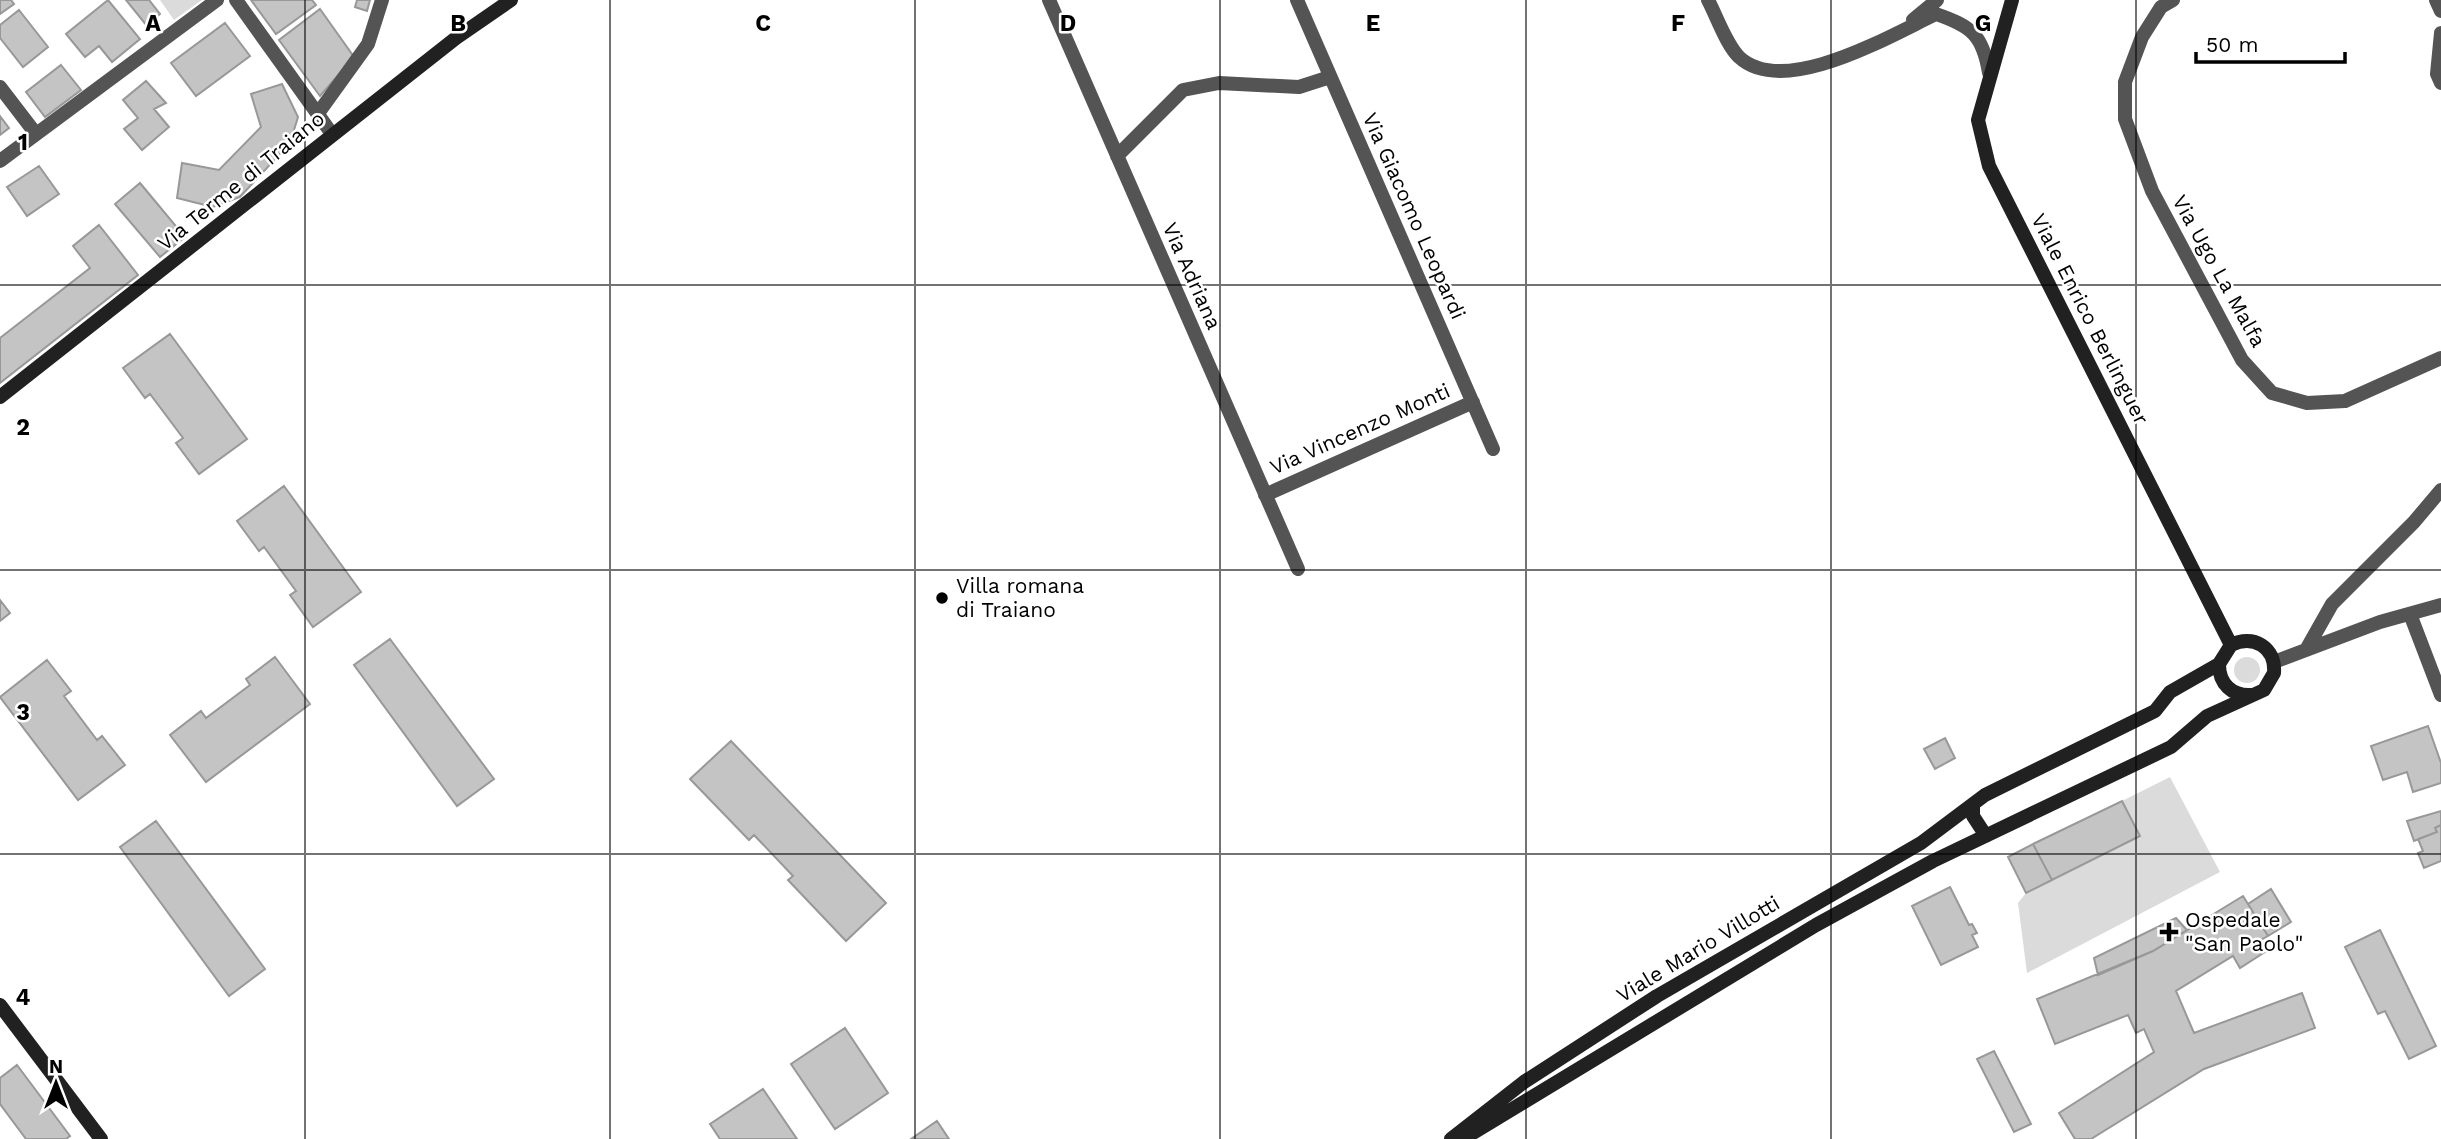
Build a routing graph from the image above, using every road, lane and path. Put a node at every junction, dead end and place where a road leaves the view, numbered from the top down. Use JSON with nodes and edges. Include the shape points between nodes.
{"nodes":[{"id":1,"x":217,"y":0,"type":"edge"},
{"id":2,"x":236,"y":0,"type":"edge"},
{"id":3,"x":382,"y":0,"type":"edge"},
{"id":4,"x":511,"y":0,"type":"edge"},
{"id":5,"x":1049,"y":0,"type":"edge"},
{"id":6,"x":1297,"y":0,"type":"edge"},
{"id":7,"x":1708,"y":0,"type":"edge"},
{"id":8,"x":1937,"y":0,"type":"edge"},
{"id":9,"x":2012,"y":0,"type":"edge"},
{"id":10,"x":2173,"y":0,"type":"edge"},
{"id":11,"x":2436,"y":0,"type":"edge"},
{"id":12,"x":2441,"y":11,"type":"edge"},
{"id":13,"x":1901,"y":30,"type":"junction"},
{"id":14,"x":2441,"y":33,"type":"edge"},
{"id":15,"x":1989,"y":73,"type":"junction"},
{"id":16,"x":1330,"y":78,"type":"junction"},
{"id":17,"x":2441,"y":83,"type":"edge"},
{"id":18,"x":0,"y":87,"type":"edge"},
{"id":19,"x":319,"y":112,"type":"junction"},
{"id":20,"x":36,"y":134,"type":"junction"},
{"id":21,"x":332,"y":134,"type":"junction"},
{"id":22,"x":1117,"y":156,"type":"junction"},
{"id":23,"x":0,"y":161,"type":"edge"},
{"id":24,"x":2441,"y":358,"type":"edge"},
{"id":25,"x":0,"y":397,"type":"edge"},
{"id":26,"x":1473,"y":402,"type":"junction"},
{"id":27,"x":1493,"y":449,"type":"dead end"},
{"id":28,"x":2441,"y":489,"type":"edge"},
{"id":29,"x":1265,"y":495,"type":"junction"},
{"id":30,"x":1297,"y":569,"type":"dead end"},
{"id":31,"x":2441,"y":605,"type":"edge"},
{"id":32,"x":2410,"y":614,"type":"junction"},
{"id":33,"x":2231,"y":645,"type":"junction"},
{"id":34,"x":2306,"y":650,"type":"junction"},
{"id":35,"x":2274,"y":662,"type":"junction"},
{"id":36,"x":2219,"y":664,"type":"junction"},
{"id":37,"x":2253,"y":695,"type":"junction"},
{"id":38,"x":2441,"y":695,"type":"edge"},
{"id":39,"x":1973,"y":804,"type":"junction"},
{"id":40,"x":1986,"y":836,"type":"junction"},
{"id":41,"x":0,"y":1005,"type":"edge"},
{"id":42,"x":101,"y":1139,"type":"edge"},
{"id":43,"x":1451,"y":1139,"type":"edge"},
{"id":44,"x":1463,"y":1139,"type":"edge"}],
"edges":[{"from":1,"to":20,"type":"street"},
{"from":2,"to":19,"type":"street"},
{"from":3,"to":19,"type":"street","name":"Via Terme di Traiano","via":[[368,44]]},
{"from":4,"to":21,"type":"street","name":"Via Terme di Traiano"},
{"from":5,"to":22,"type":"street","name":"Via Adriana"},
{"from":6,"to":16,"type":"street","name":"Via Giacomo Leopardi"},
{"from":7,"to":13,"type":"street","via":[[1738,56],[1761,72],[1821,65]]},
{"from":8,"to":13,"type":"street"},
{"from":9,"to":15,"type":"street","name":"Viale Enrico Berlinguer"},
{"from":10,"to":24,"type":"street","name":"Via Ugo La Malfa","via":[[2161,7],[2142,37],[2125,82],[2125,119],[2152,191],[2242,360],[2272,393],[2307,403],[2345,401]]},
{"from":11,"to":12,"type":"street"},
{"from":13,"to":15,"type":"street","via":[[1936,14],[1964,24],[1985,46]]},
{"from":14,"to":17,"type":"street","via":[[2437,75]]},
{"from":15,"to":33,"type":"street","name":"Viale Enrico Berlinguer","via":[[1978,120],[1989,166]]},
{"from":16,"to":22,"type":"street","via":[[1298,87],[1219,83],[1183,90]]},
{"from":16,"to":26,"type":"street","name":"Via Giacomo Leopardi"},
{"from":18,"to":20,"type":"street"},
{"from":19,"to":21,"type":"street"},
{"from":20,"to":23,"type":"street"},
{"from":21,"to":25,"type":"street","name":"Via Terme di Traiano"},
{"from":22,"to":29,"type":"street","name":"Via Adriana"},
{"from":26,"to":27,"type":"street","name":"Via Giacomo Leopardi"},
{"from":26,"to":29,"type":"street","name":"Via Vincenzo Monti"},
{"from":28,"to":34,"type":"street","via":[[2332,604]]},
{"from":29,"to":30,"type":"street","name":"Via Adriana"},
{"from":31,"to":32,"type":"street"},
{"from":32,"to":34,"type":"street"},
{"from":32,"to":38,"type":"street"},
{"from":33,"to":35,"type":"street","via":[[2244,640],[2259,643]]},
{"from":33,"to":36,"type":"street"},
{"from":34,"to":35,"type":"street"},
{"from":35,"to":37,"type":"street","via":[[2272,680]]},
{"from":36,"to":37,"type":"street","via":[[2228,688],[2240,695]]},
{"from":36,"to":39,"type":"street","name":"Viale Mario Villotti","via":[[2170,692],[2155,711]]},
{"from":37,"to":40,"type":"street","name":"Viale Mario Villotti","via":[[2207,716],[2171,747]]},
{"from":39,"to":40,"type":"street","via":[[1973,816]]},
{"from":39,"to":43,"type":"street","name":"Viale Mario Villotti","via":[[1921,843],[1657,996],[1524,1082]]},
{"from":40,"to":44,"type":"street","name":"Viale Mario Villotti","via":[[1816,925]]},
{"from":41,"to":42,"type":"street"}]}
